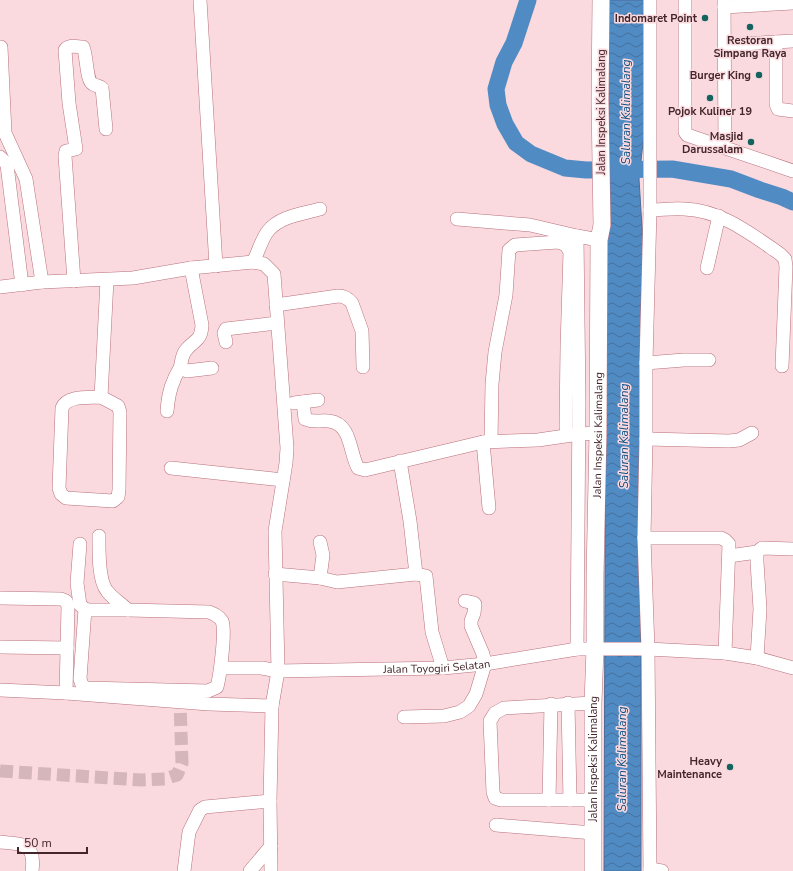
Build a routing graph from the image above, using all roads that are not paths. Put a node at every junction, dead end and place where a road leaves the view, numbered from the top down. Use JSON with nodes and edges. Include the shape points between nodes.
{"nodes":[{"id":1,"x":200,"y":0,"type":"edge"},
{"id":2,"x":601,"y":0,"type":"edge"},
{"id":3,"x":650,"y":0,"type":"edge"},
{"id":4,"x":685,"y":0,"type":"edge"},
{"id":5,"x":724,"y":3,"type":"edge"},
{"id":6,"x":793,"y":3,"type":"edge"},
{"id":7,"x":793,"y":41,"type":"edge"},
{"id":8,"x":776,"y":42,"type":"junction"},
{"id":9,"x":760,"y":43,"type":"junction"},
{"id":10,"x":724,"y":45,"type":"junction"},
{"id":11,"x":1,"y":47,"type":"dead end"},
{"id":12,"x":725,"y":65,"type":"junction"},
{"id":13,"x":776,"y":89,"type":"junction"},
{"id":14,"x":793,"y":111,"type":"edge"},
{"id":15,"x":793,"y":118,"type":"edge"},
{"id":16,"x":106,"y":129,"type":"dead end"},
{"id":17,"x":725,"y":148,"type":"junction"},
{"id":18,"x":0,"y":157,"type":"edge"},
{"id":19,"x":793,"y":171,"type":"edge"},
{"id":20,"x":320,"y":209,"type":"dead end"},
{"id":21,"x":650,"y":210,"type":"junction"},
{"id":22,"x":719,"y":216,"type":"junction"},
{"id":23,"x":457,"y":219,"type":"dead end"},
{"id":24,"x":600,"y":232,"type":"junction"},
{"id":25,"x":577,"y":236,"type":"junction"},
{"id":26,"x":253,"y":262,"type":"junction"},
{"id":27,"x":216,"y":266,"type":"junction"},
{"id":28,"x":191,"y":268,"type":"junction"},
{"id":29,"x":707,"y":268,"type":"dead end"},
{"id":30,"x":107,"y":280,"type":"junction"},
{"id":31,"x":74,"y":281,"type":"junction"},
{"id":32,"x":42,"y":282,"type":"junction"},
{"id":33,"x":22,"y":285,"type":"junction"},
{"id":34,"x":0,"y":287,"type":"edge"},
{"id":35,"x":276,"y":305,"type":"junction"},
{"id":36,"x":277,"y":323,"type":"junction"},
{"id":37,"x":226,"y":342,"type":"dead end"},
{"id":38,"x":573,"y":346,"type":"junction"},
{"id":39,"x":598,"y":346,"type":"junction"},
{"id":40,"x":709,"y":360,"type":"dead end"},
{"id":41,"x":646,"y":363,"type":"junction"},
{"id":42,"x":782,"y":366,"type":"dead end"},
{"id":43,"x":363,"y":367,"type":"dead end"},
{"id":44,"x":180,"y":368,"type":"junction"},
{"id":45,"x":212,"y":368,"type":"dead end"},
{"id":46,"x":101,"y":397,"type":"junction"},
{"id":47,"x":318,"y":400,"type":"dead end"},
{"id":48,"x":303,"y":402,"type":"junction"},
{"id":49,"x":573,"y":403,"type":"junction"},
{"id":50,"x":598,"y":403,"type":"junction"},
{"id":51,"x":284,"y":405,"type":"junction"},
{"id":52,"x":167,"y":411,"type":"dead end"},
{"id":53,"x":566,"y":428,"type":"dead end"},
{"id":54,"x":598,"y":433,"type":"junction"},
{"id":55,"x":752,"y":433,"type":"dead end"},
{"id":56,"x":579,"y":434,"type":"junction"},
{"id":57,"x":646,"y":439,"type":"junction"},
{"id":58,"x":487,"y":442,"type":"junction"},
{"id":59,"x":400,"y":461,"type":"junction"},
{"id":60,"x":171,"y":468,"type":"dead end"},
{"id":61,"x":283,"y":480,"type":"junction"},
{"id":62,"x":489,"y":508,"type":"dead end"},
{"id":63,"x":99,"y":536,"type":"dead end"},
{"id":64,"x":644,"y":538,"type":"junction"},
{"id":65,"x":320,"y":542,"type":"dead end"},
{"id":66,"x":80,"y":544,"type":"dead end"},
{"id":67,"x":793,"y":549,"type":"edge"},
{"id":68,"x":757,"y":552,"type":"junction"},
{"id":69,"x":729,"y":556,"type":"junction"},
{"id":70,"x":275,"y":574,"type":"junction"},
{"id":71,"x":416,"y":574,"type":"junction"},
{"id":72,"x":320,"y":578,"type":"junction"},
{"id":73,"x":0,"y":598,"type":"edge"},
{"id":74,"x":466,"y":601,"type":"dead end"},
{"id":75,"x":85,"y":609,"type":"junction"},
{"id":76,"x":128,"y":610,"type":"junction"},
{"id":77,"x":0,"y":647,"type":"edge"},
{"id":78,"x":67,"y":648,"type":"junction"},
{"id":79,"x":577,"y":649,"type":"junction"},
{"id":80,"x":598,"y":649,"type":"junction"},
{"id":81,"x":648,"y":649,"type":"junction"},
{"id":82,"x":725,"y":653,"type":"junction"},
{"id":83,"x":757,"y":658,"type":"junction"},
{"id":84,"x":485,"y":664,"type":"junction"},
{"id":85,"x":221,"y":668,"type":"junction"},
{"id":86,"x":442,"y":668,"type":"junction"},
{"id":87,"x":793,"y":668,"type":"edge"},
{"id":88,"x":278,"y":671,"type":"junction"},
{"id":89,"x":0,"y":690,"type":"edge"},
{"id":90,"x":66,"y":694,"type":"junction"},
{"id":91,"x":593,"y":703,"type":"junction"},
{"id":92,"x":561,"y":704,"type":"junction"},
{"id":93,"x":272,"y":706,"type":"junction"},
{"id":94,"x":404,"y":716,"type":"dead end"},
{"id":95,"x":549,"y":800,"type":"junction"},
{"id":96,"x":570,"y":800,"type":"junction"},
{"id":97,"x":593,"y":800,"type":"junction"},
{"id":98,"x":270,"y":801,"type":"junction"},
{"id":99,"x":496,"y":825,"type":"dead end"},
{"id":100,"x":593,"y":833,"type":"junction"},
{"id":101,"x":0,"y":842,"type":"edge"},
{"id":102,"x":271,"y":846,"type":"junction"},
{"id":103,"x":654,"y":870,"type":"edge"},
{"id":104,"x":32,"y":871,"type":"edge"},
{"id":105,"x":184,"y":871,"type":"edge"},
{"id":106,"x":250,"y":871,"type":"edge"},
{"id":107,"x":271,"y":871,"type":"edge"},
{"id":108,"x":593,"y":871,"type":"edge"}],
"edges":[{"from":1,"to":27,"type":"street"},
{"from":2,"to":24,"type":"main road","name":"Jalan Inspeksi Kalimalang"},
{"from":3,"to":21,"type":"street"},
{"from":4,"to":17,"type":"street","via":[[686,132],[687,135]]},
{"from":5,"to":6,"type":"street"},
{"from":5,"to":10,"type":"street"},
{"from":7,"to":8,"type":"street"},
{"from":8,"to":9,"type":"street"},
{"from":8,"to":13,"type":"street"},
{"from":9,"to":10,"type":"street"},
{"from":9,"to":12,"type":"street","via":[[753,51],[731,52]]},
{"from":10,"to":12,"type":"street"},
{"from":11,"to":32,"type":"street","via":[[5,133],[26,179]]},
{"from":12,"to":17,"type":"street"},
{"from":13,"to":14,"type":"street","via":[[778,109]]},
{"from":13,"to":15,"type":"street","via":[[773,93],[773,110]]},
{"from":16,"to":31,"type":"street","via":[[102,88],[89,80],[83,47],[70,46],[65,50],[76,149],[66,151],[65,156]]},
{"from":17,"to":19,"type":"street"},
{"from":18,"to":33,"type":"street","via":[[6,162]]},
{"from":20,"to":26,"type":"street","via":[[287,218],[276,224],[268,231]]},
{"from":21,"to":22,"type":"street","via":[[684,209]]},
{"from":21,"to":41,"type":"street"},
{"from":22,"to":29,"type":"street"},
{"from":22,"to":42,"type":"street","via":[[785,259]]},
{"from":23,"to":25,"type":"street","via":[[530,225]]},
{"from":24,"to":25,"type":"street"},
{"from":24,"to":39,"type":"main road","name":"Jalan Inspeksi Kalimalang"},
{"from":25,"to":38,"type":"street"},
{"from":26,"to":27,"type":"street"},
{"from":26,"to":35,"type":"street","via":[[264,264],[274,274]]},
{"from":27,"to":28,"type":"street"},
{"from":28,"to":30,"type":"street"},
{"from":28,"to":44,"type":"street","via":[[202,333],[186,350]]},
{"from":30,"to":31,"type":"street"},
{"from":30,"to":46,"type":"street"},
{"from":31,"to":32,"type":"street"},
{"from":32,"to":33,"type":"street"},
{"from":33,"to":34,"type":"street"},
{"from":35,"to":36,"type":"street"},
{"from":35,"to":43,"type":"street","via":[[338,296],[349,299],[362,331]]},
{"from":36,"to":37,"type":"street","via":[[226,329]]},
{"from":36,"to":51,"type":"street"},
{"from":38,"to":39,"type":"street"},
{"from":38,"to":49,"type":"street"},
{"from":38,"to":58,"type":"street","via":[[570,252],[566,245],[558,242],[515,245],[509,250],[506,295],[495,352]]},
{"from":39,"to":50,"type":"main road","name":"Jalan Inspeksi Kalimalang"},
{"from":40,"to":41,"type":"street"},
{"from":41,"to":57,"type":"street"},
{"from":44,"to":45,"type":"street","via":[[187,371]]},
{"from":44,"to":52,"type":"street","via":[[169,394]]},
{"from":46,"to":46,"type":"street","via":[[118,406],[120,412],[118,497],[113,501],[66,498],[59,488],[62,408],[69,400]]},
{"from":47,"to":48,"type":"street"},
{"from":48,"to":51,"type":"street"},
{"from":48,"to":59,"type":"street","via":[[305,419],[314,422],[329,421],[342,427],[358,468],[365,470]]},
{"from":49,"to":50,"type":"street"},
{"from":49,"to":53,"type":"street"},
{"from":49,"to":56,"type":"street"},
{"from":50,"to":54,"type":"main road","name":"Jalan Inspeksi Kalimalang"},
{"from":51,"to":61,"type":"street","via":[[287,448]]},
{"from":54,"to":56,"type":"street"},
{"from":54,"to":80,"type":"main road","name":"Jalan Inspeksi Kalimalang"},
{"from":55,"to":57,"type":"street","via":[[739,440],[729,441]]},
{"from":56,"to":58,"type":"street","via":[[538,440]]},
{"from":56,"to":79,"type":"street"},
{"from":57,"to":64,"type":"street"},
{"from":58,"to":59,"type":"street"},
{"from":58,"to":62,"type":"street"},
{"from":59,"to":71,"type":"street"},
{"from":60,"to":61,"type":"street"},
{"from":61,"to":70,"type":"street","via":[[275,531]]},
{"from":63,"to":76,"type":"street","via":[[106,590]]},
{"from":64,"to":69,"type":"street","via":[[720,538],[729,544]]},
{"from":64,"to":81,"type":"street"},
{"from":65,"to":72,"type":"street","via":[[323,555]]},
{"from":66,"to":75,"type":"street","via":[[78,599]]},
{"from":67,"to":68,"type":"street","via":[[762,548]]},
{"from":68,"to":69,"type":"street"},
{"from":68,"to":83,"type":"street","via":[[760,609]]},
{"from":69,"to":82,"type":"street"},
{"from":70,"to":72,"type":"street"},
{"from":70,"to":88,"type":"street"},
{"from":71,"to":72,"type":"street","via":[[337,582]]},
{"from":71,"to":86,"type":"street","via":[[424,574],[426,577],[432,632]]},
{"from":73,"to":78,"type":"street","via":[[66,601]]},
{"from":74,"to":84,"type":"street","via":[[475,604],[471,626]]},
{"from":75,"to":76,"type":"street"},
{"from":75,"to":85,"type":"street","via":[[80,680],[86,688],[213,690],[217,688]]},
{"from":76,"to":85,"type":"street","via":[[209,612],[218,616],[223,627]]},
{"from":77,"to":78,"type":"street"},
{"from":78,"to":90,"type":"street"},
{"from":79,"to":80,"type":"street","name":"Jalan Toyogiri Selatan"},
{"from":79,"to":84,"type":"street","name":"Jalan Toyogiri Selatan"},
{"from":80,"to":81,"type":"street","name":"Jalan Toyogiri Selatan"},
{"from":80,"to":91,"type":"main road","name":"Jalan Inspeksi Kalimalang"},
{"from":81,"to":82,"type":"street","name":"Jalan Toyogiri Selatan"},
{"from":81,"to":103,"type":"street"},
{"from":82,"to":83,"type":"street","name":"Jalan Toyogiri Selatan"},
{"from":83,"to":87,"type":"street","name":"Jalan Toyogiri Selatan"},
{"from":84,"to":86,"type":"street","name":"Jalan Toyogiri Selatan"},
{"from":84,"to":94,"type":"street","via":[[476,694],[469,706],[460,712],[444,716]]},
{"from":85,"to":88,"type":"street","name":"Jalan Toyogiri Selatan","via":[[262,668]]},
{"from":86,"to":88,"type":"street","name":"Jalan Toyogiri Selatan"},
{"from":88,"to":93,"type":"street"},
{"from":89,"to":90,"type":"street"},
{"from":90,"to":93,"type":"street","via":[[202,704]]},
{"from":91,"to":92,"type":"street"},
{"from":91,"to":97,"type":"main road","name":"Jalan Inspeksi Kalimalang"},
{"from":92,"to":95,"type":"street"},
{"from":92,"to":95,"type":"street","via":[[504,708],[495,713],[490,721],[493,792],[496,798]]},
{"from":92,"to":96,"type":"street"},
{"from":93,"to":98,"type":"street"},
{"from":95,"to":96,"type":"street"},
{"from":96,"to":97,"type":"street"},
{"from":97,"to":100,"type":"main road","name":"Jalan Inspeksi Kalimalang"},
{"from":98,"to":102,"type":"street"},
{"from":98,"to":105,"type":"street","via":[[205,807],[200,810],[187,835]]},
{"from":99,"to":100,"type":"street"},
{"from":100,"to":108,"type":"main road","name":"Jalan Inspeksi Kalimalang"},
{"from":101,"to":104,"type":"street","via":[[26,846],[31,850],[34,861]]},
{"from":102,"to":106,"type":"street"},
{"from":102,"to":107,"type":"street"}]}
